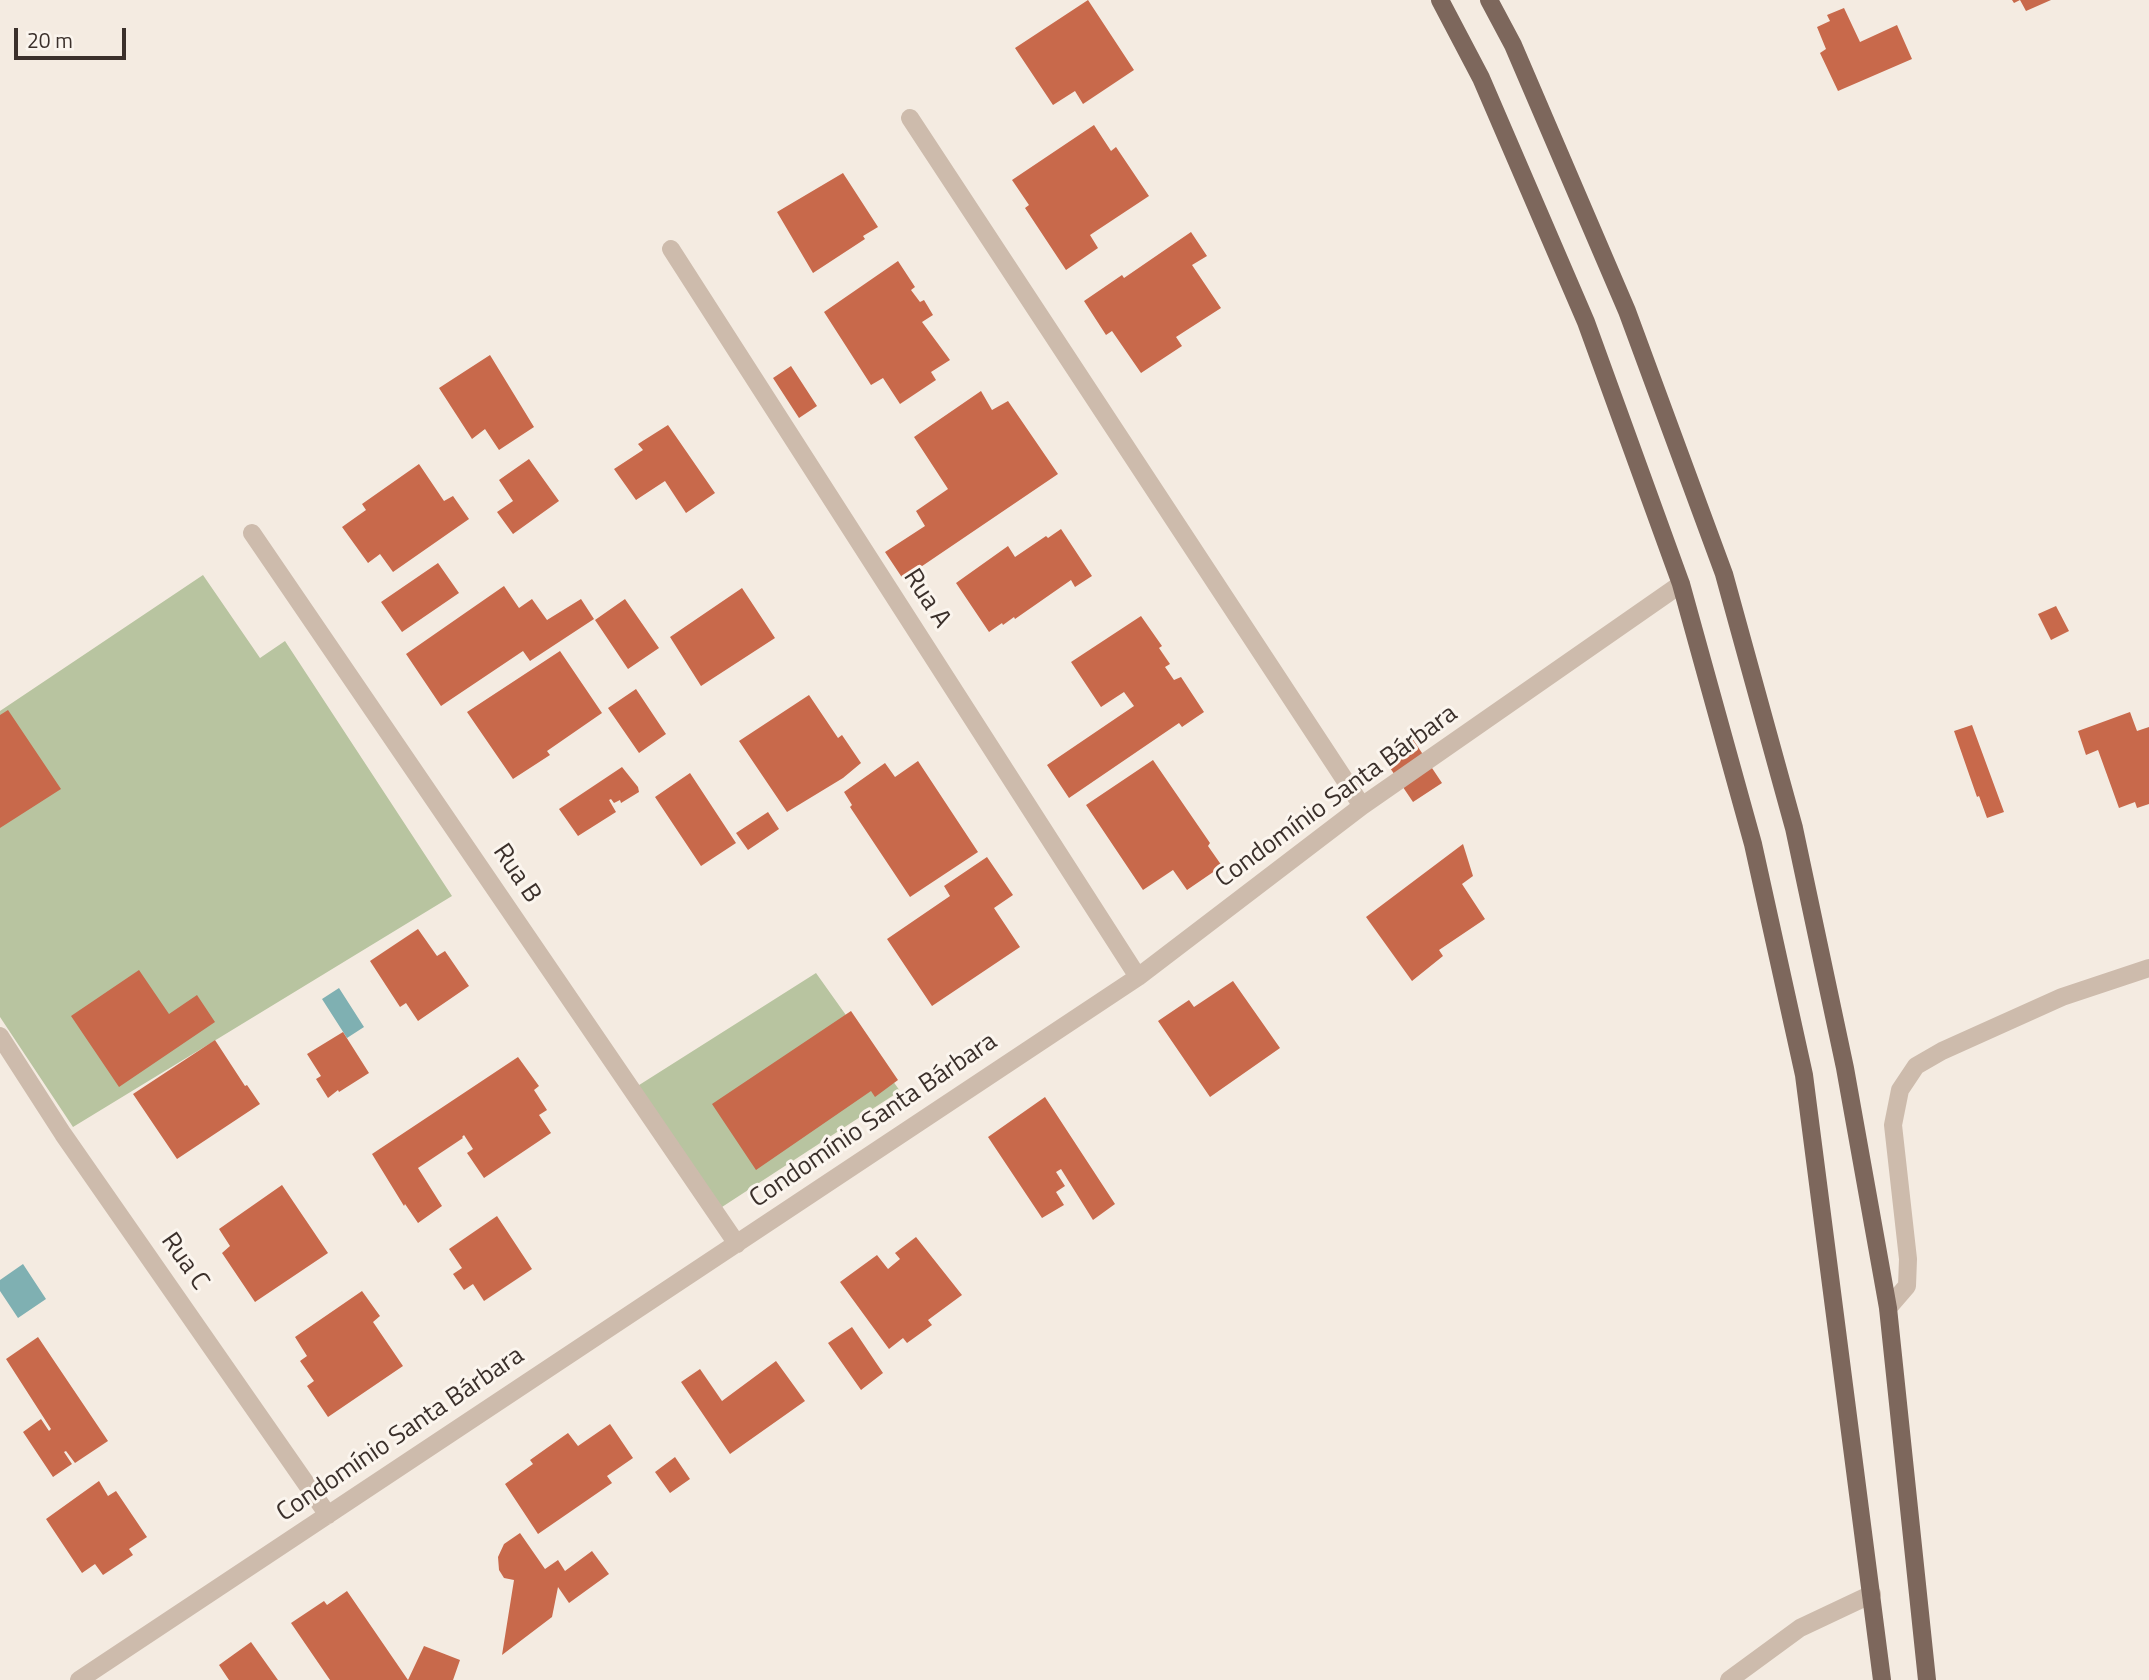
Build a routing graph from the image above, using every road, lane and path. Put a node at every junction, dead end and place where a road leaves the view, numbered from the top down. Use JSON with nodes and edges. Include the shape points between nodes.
{"nodes":[{"id":1,"x":1440,"y":0,"type":"edge"},
{"id":2,"x":1489,"y":0,"type":"edge"},
{"id":3,"x":910,"y":118,"type":"dead end"},
{"id":4,"x":671,"y":249,"type":"dead end"},
{"id":5,"x":252,"y":533,"type":"dead end"},
{"id":6,"x":1681,"y":584,"type":"junction"},
{"id":7,"x":1362,"y":806,"type":"junction"},
{"id":8,"x":2149,"y":968,"type":"edge"},
{"id":9,"x":1138,"y":977,"type":"junction"},
{"id":10,"x":0,"y":1036,"type":"edge"},
{"id":11,"x":737,"y":1244,"type":"junction"},
{"id":12,"x":1888,"y":1308,"type":"junction"},
{"id":13,"x":328,"y":1515,"type":"junction"},
{"id":14,"x":1872,"y":1594,"type":"junction"},
{"id":15,"x":79,"y":1680,"type":"edge"},
{"id":16,"x":1730,"y":1680,"type":"edge"},
{"id":17,"x":1882,"y":1680,"type":"edge"},
{"id":18,"x":1927,"y":1680,"type":"edge"}],
"edges":[{"from":1,"to":6,"type":"main road","via":[[1481,78],[1586,322]]},
{"from":2,"to":12,"type":"main road","via":[[1513,45],[1627,312],[1724,574],[1794,828],[1845,1068]]},
{"from":3,"to":7,"type":"street"},
{"from":4,"to":9,"type":"street","name":"Rua A"},
{"from":5,"to":11,"type":"street","name":"Rua B"},
{"from":6,"to":7,"type":"street","name":"Condomínio Santa Bárbara"},
{"from":6,"to":14,"type":"main road","via":[[1753,845],[1804,1075]]},
{"from":7,"to":9,"type":"street","name":"Condomínio Santa Bárbara"},
{"from":8,"to":12,"type":"street","via":[[2062,997],[1916,1066],[1900,1090],[1893,1125],[1907,1286]]},
{"from":9,"to":11,"type":"street","name":"Condomínio Santa Bárbara"},
{"from":10,"to":13,"type":"street","name":"Rua C","via":[[63,1135]]},
{"from":11,"to":13,"type":"street","name":"Condomínio Santa Bárbara"},
{"from":12,"to":18,"type":"main road"},
{"from":13,"to":15,"type":"street","name":"Condomínio Santa Bárbara"},
{"from":14,"to":16,"type":"street","via":[[1800,1628]]},
{"from":14,"to":17,"type":"main road"}]}
